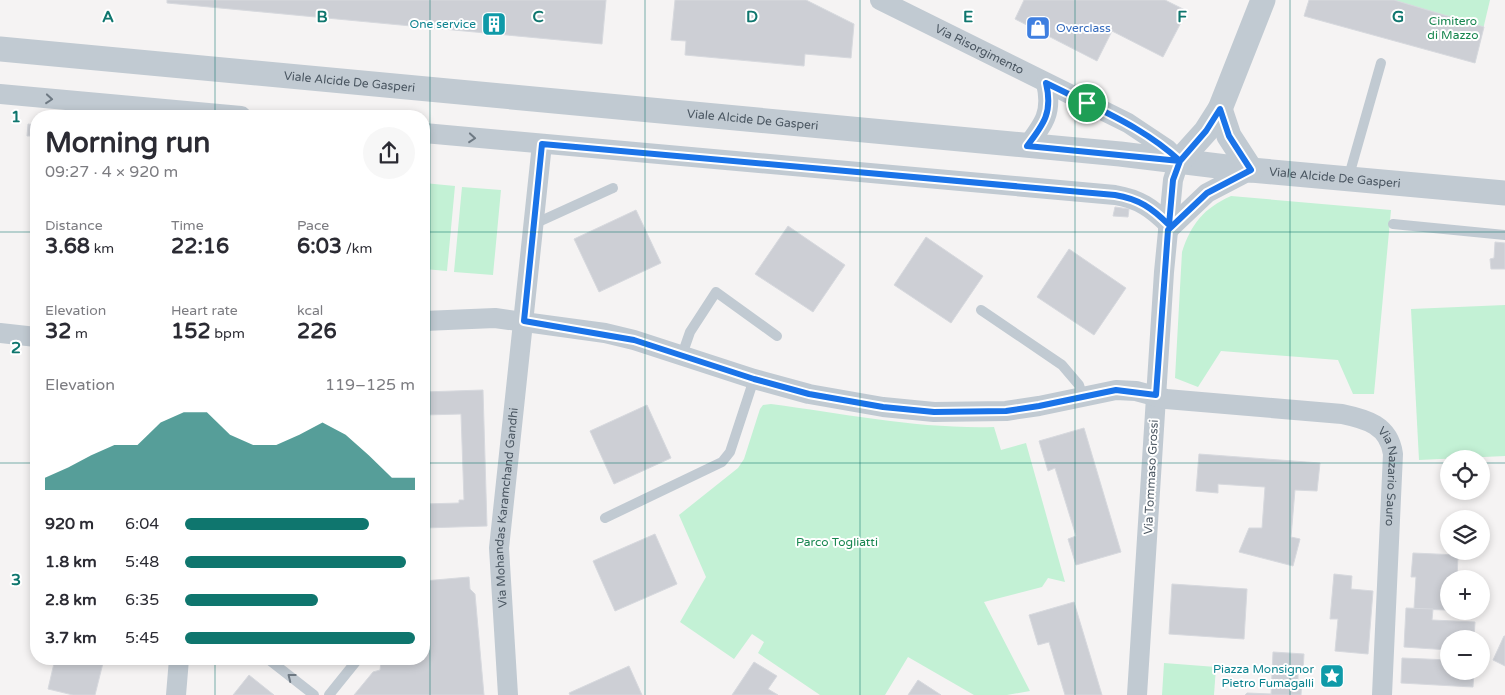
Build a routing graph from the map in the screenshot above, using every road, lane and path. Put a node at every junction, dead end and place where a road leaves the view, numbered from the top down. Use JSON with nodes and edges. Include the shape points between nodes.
{"nodes":[{"id":1,"x":880,"y":0,"type":"edge"},
{"id":2,"x":1263,"y":0,"type":"edge"},
{"id":3,"x":0,"y":50,"type":"edge"},
{"id":4,"x":1381,"y":63,"type":"dead end"},
{"id":5,"x":1046,"y":83,"type":"junction"},
{"id":6,"x":0,"y":94,"type":"edge"},
{"id":7,"x":1220,"y":109,"type":"junction"},
{"id":8,"x":175,"y":110,"type":"edge"},
{"id":9,"x":430,"y":134,"type":"edge"},
{"id":10,"x":542,"y":144,"type":"junction"},
{"id":11,"x":1027,"y":146,"type":"junction"},
{"id":12,"x":1180,"y":161,"type":"junction"},
{"id":13,"x":1251,"y":170,"type":"junction"},
{"id":14,"x":1348,"y":179,"type":"junction"},
{"id":15,"x":614,"y":188,"type":"dead end"},
{"id":16,"x":1505,"y":193,"type":"edge"},
{"id":17,"x":534,"y":224,"type":"junction"},
{"id":18,"x":1393,"y":224,"type":"dead end"},
{"id":19,"x":1168,"y":228,"type":"junction"},
{"id":20,"x":1505,"y":235,"type":"edge"},
{"id":21,"x":981,"y":310,"type":"dead end"},
{"id":22,"x":430,"y":321,"type":"edge"},
{"id":23,"x":524,"y":321,"type":"junction"},
{"id":24,"x":0,"y":333,"type":"edge"},
{"id":25,"x":30,"y":336,"type":"edge"},
{"id":26,"x":777,"y":336,"type":"dead end"},
{"id":27,"x":682,"y":355,"type":"junction"},
{"id":28,"x":754,"y":379,"type":"junction"},
{"id":29,"x":1156,"y":395,"type":"junction"},
{"id":30,"x":1083,"y":397,"type":"junction"},
{"id":31,"x":605,"y":518,"type":"dead end"},
{"id":32,"x":178,"y":665,"type":"edge"},
{"id":33,"x":276,"y":665,"type":"edge"},
{"id":34,"x":353,"y":665,"type":"edge"},
{"id":35,"x":176,"y":695,"type":"edge"},
{"id":36,"x":314,"y":695,"type":"edge"},
{"id":37,"x":329,"y":695,"type":"edge"},
{"id":38,"x":508,"y":695,"type":"edge"},
{"id":39,"x":1137,"y":695,"type":"edge"},
{"id":40,"x":1382,"y":695,"type":"edge"}],
"edges":[{"from":1,"to":5,"type":"street","name":"Via Risorgimento"},
{"from":2,"to":7,"type":"street"},
{"from":3,"to":11,"type":"street","name":"Viale Alcide De Gasperi"},
{"from":4,"to":14,"type":"lane"},
{"from":5,"to":11,"type":"street","via":[[1050,100],[1044,125]]},
{"from":5,"to":12,"type":"street","name":"Via Risorgimento","via":[[1128,123]]},
{"from":6,"to":8,"type":"street","one_way":true},
{"from":7,"to":12,"type":"street"},
{"from":7,"to":13,"type":"street","via":[[1229,136]]},
{"from":9,"to":10,"type":"street","one_way":true},
{"from":10,"to":17,"type":"street","name":"Via Mohandas Karamchand Gandhi"},
{"from":10,"to":19,"type":"street","via":[[1115,195],[1144,203]]},
{"from":11,"to":12,"type":"street","name":"Viale Alcide De Gasperi"},
{"from":12,"to":13,"type":"street","name":"Viale Alcide De Gasperi"},
{"from":12,"to":19,"type":"street","name":"Via Tommaso Grossi","via":[[1173,180]]},
{"from":13,"to":14,"type":"street","name":"Viale Alcide De Gasperi"},
{"from":13,"to":19,"type":"street","via":[[1207,193]]},
{"from":14,"to":16,"type":"street","name":"Viale Alcide De Gasperi"},
{"from":15,"to":17,"type":"lane"},
{"from":17,"to":23,"type":"street","name":"Via Mohandas Karamchand Gandhi"},
{"from":18,"to":20,"type":"lane"},
{"from":19,"to":29,"type":"street","name":"Via Tommaso Grossi"},
{"from":21,"to":30,"type":"lane","via":[[1062,365]]},
{"from":22,"to":23,"type":"street","name":"Via Nazario Sauro","via":[[495,318]]},
{"from":23,"to":27,"type":"street","name":"Via Nazario Sauro","via":[[605,333]]},
{"from":23,"to":38,"type":"street","name":"Via Mohandas Karamchand Gandhi","via":[[500,548]]},
{"from":24,"to":25,"type":"street"},
{"from":26,"to":27,"type":"lane","via":[[716,292],[690,332]]},
{"from":27,"to":28,"type":"street","name":"Via Nazario Sauro"},
{"from":28,"to":30,"type":"street","name":"Via Nazario Sauro","via":[[848,402],[934,412],[1006,411]]},
{"from":28,"to":31,"type":"lane","via":[[730,452],[722,462]]},
{"from":29,"to":30,"type":"street","name":"Via Nazario Sauro","via":[[1116,390]]},
{"from":29,"to":39,"type":"street","name":"Via Tommaso Grossi"},
{"from":29,"to":40,"type":"street","name":"Via Nazario Sauro","via":[[1166,399],[1342,414],[1377,425],[1387,436],[1392,445],[1393,463]]},
{"from":32,"to":35,"type":"street"},
{"from":36,"to":33,"type":"lane","one_way":true},
{"from":34,"to":37,"type":"lane"}]}
